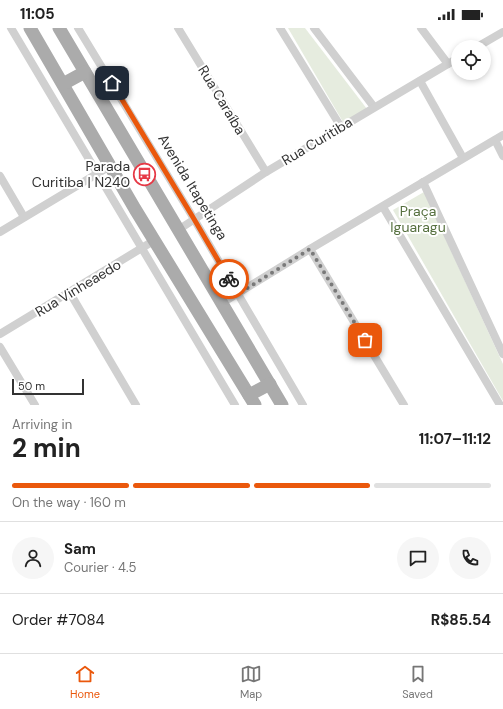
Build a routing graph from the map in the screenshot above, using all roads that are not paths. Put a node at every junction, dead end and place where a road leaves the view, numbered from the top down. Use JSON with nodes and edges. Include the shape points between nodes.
{"nodes":[{"id":1,"x":10,"y":28,"type":"edge"},
{"id":2,"x":30,"y":28,"type":"edge"},
{"id":3,"x":59,"y":28,"type":"edge"},
{"id":4,"x":78,"y":28,"type":"edge"},
{"id":5,"x":178,"y":28,"type":"edge"},
{"id":6,"x":280,"y":28,"type":"edge"},
{"id":7,"x":314,"y":28,"type":"edge"},
{"id":8,"x":421,"y":28,"type":"edge"},
{"id":9,"x":503,"y":32,"type":"edge"},
{"id":10,"x":489,"y":40,"type":"edge"},
{"id":11,"x":451,"y":62,"type":"edge"},
{"id":12,"x":448,"y":64,"type":"junction"},
{"id":13,"x":85,"y":72,"type":"junction"},
{"id":14,"x":420,"y":81,"type":"junction"},
{"id":15,"x":63,"y":84,"type":"junction"},
{"id":16,"x":374,"y":107,"type":"junction"},
{"id":17,"x":341,"y":127,"type":"junction"},
{"id":18,"x":503,"y":135,"type":"edge"},
{"id":19,"x":495,"y":140,"type":"junction"},
{"id":20,"x":503,"y":156,"type":"edge"},
{"id":21,"x":463,"y":158,"type":"junction"},
{"id":22,"x":110,"y":166,"type":"junction"},
{"id":23,"x":266,"y":172,"type":"junction"},
{"id":24,"x":98,"y":174,"type":"junction"},
{"id":25,"x":0,"y":176,"type":"edge"},
{"id":26,"x":423,"y":182,"type":"junction"},
{"id":27,"x":382,"y":207,"type":"junction"},
{"id":28,"x":24,"y":217,"type":"junction"},
{"id":29,"x":194,"y":219,"type":"junction"},
{"id":30,"x":178,"y":230,"type":"junction"},
{"id":31,"x":0,"y":232,"type":"edge"},
{"id":32,"x":155,"y":240,"type":"junction"},
{"id":33,"x":142,"y":248,"type":"junction"},
{"id":34,"x":310,"y":249,"type":"junction"},
{"id":35,"x":70,"y":293,"type":"junction"},
{"id":36,"x":238,"y":294,"type":"junction"},
{"id":37,"x":222,"y":303,"type":"junction"},
{"id":38,"x":0,"y":334,"type":"edge"},
{"id":39,"x":0,"y":347,"type":"edge"},
{"id":40,"x":503,"y":354,"type":"edge"},
{"id":41,"x":270,"y":384,"type":"junction"},
{"id":42,"x":252,"y":400,"type":"edge"},
{"id":43,"x":35,"y":405,"type":"edge"},
{"id":44,"x":136,"y":405,"type":"edge"},
{"id":45,"x":235,"y":405,"type":"edge"},
{"id":46,"x":282,"y":405,"type":"edge"},
{"id":47,"x":303,"y":405,"type":"edge"},
{"id":48,"x":404,"y":405,"type":"edge"},
{"id":49,"x":500,"y":405,"type":"edge"}],
"edges":[{"from":1,"to":24,"type":"street"},
{"from":2,"to":15,"type":"main road"},
{"from":3,"to":13,"type":"main road"},
{"from":4,"to":29,"type":"street","name":"Avenida Itapetinga"},
{"from":5,"to":23,"type":"street","name":"Rua Caraíba"},
{"from":6,"to":17,"type":"street"},
{"from":7,"to":16,"type":"street"},
{"from":8,"to":12,"type":"street"},
{"from":9,"to":10,"type":"street"},
{"from":11,"to":12,"type":"street","name":"Rua Curitiba"},
{"from":12,"to":14,"type":"street","name":"Rua Curitiba"},
{"from":13,"to":15,"type":"main road"},
{"from":13,"to":30,"type":"main road"},
{"from":14,"to":16,"type":"street","name":"Rua Curitiba"},
{"from":14,"to":21,"type":"street"},
{"from":15,"to":22,"type":"main road"},
{"from":16,"to":17,"type":"street","name":"Rua Curitiba"},
{"from":17,"to":23,"type":"street","name":"Rua Curitiba"},
{"from":18,"to":19,"type":"street"},
{"from":19,"to":20,"type":"street"},
{"from":19,"to":21,"type":"street"},
{"from":21,"to":26,"type":"street"},
{"from":22,"to":24,"type":"street"},
{"from":22,"to":32,"type":"main road"},
{"from":23,"to":29,"type":"street","name":"Rua Curitiba"},
{"from":24,"to":28,"type":"street"},
{"from":24,"to":33,"type":"street"},
{"from":25,"to":28,"type":"street"},
{"from":26,"to":27,"type":"street"},
{"from":26,"to":40,"type":"street"},
{"from":27,"to":34,"type":"street"},
{"from":27,"to":49,"type":"street"},
{"from":28,"to":31,"type":"street"},
{"from":29,"to":30,"type":"street","name":"Rua Curitiba"},
{"from":29,"to":36,"type":"street","name":"Avenida Itapetinga"},
{"from":30,"to":37,"type":"main road"},
{"from":32,"to":33,"type":"street","name":"Rua Vinheaedo"},
{"from":32,"to":42,"type":"main road"},
{"from":33,"to":35,"type":"street","name":"Rua Vinheaedo"},
{"from":33,"to":45,"type":"street"},
{"from":34,"to":36,"type":"street"},
{"from":34,"to":48,"type":"street"},
{"from":35,"to":38,"type":"street","name":"Rua Vinheaedo"},
{"from":35,"to":44,"type":"street"},
{"from":36,"to":37,"type":"street"},
{"from":36,"to":47,"type":"street","name":"Avenida Itapetinga"},
{"from":37,"to":41,"type":"main road"},
{"from":39,"to":43,"type":"street"},
{"from":41,"to":42,"type":"main road"},
{"from":41,"to":46,"type":"main road"}]}
